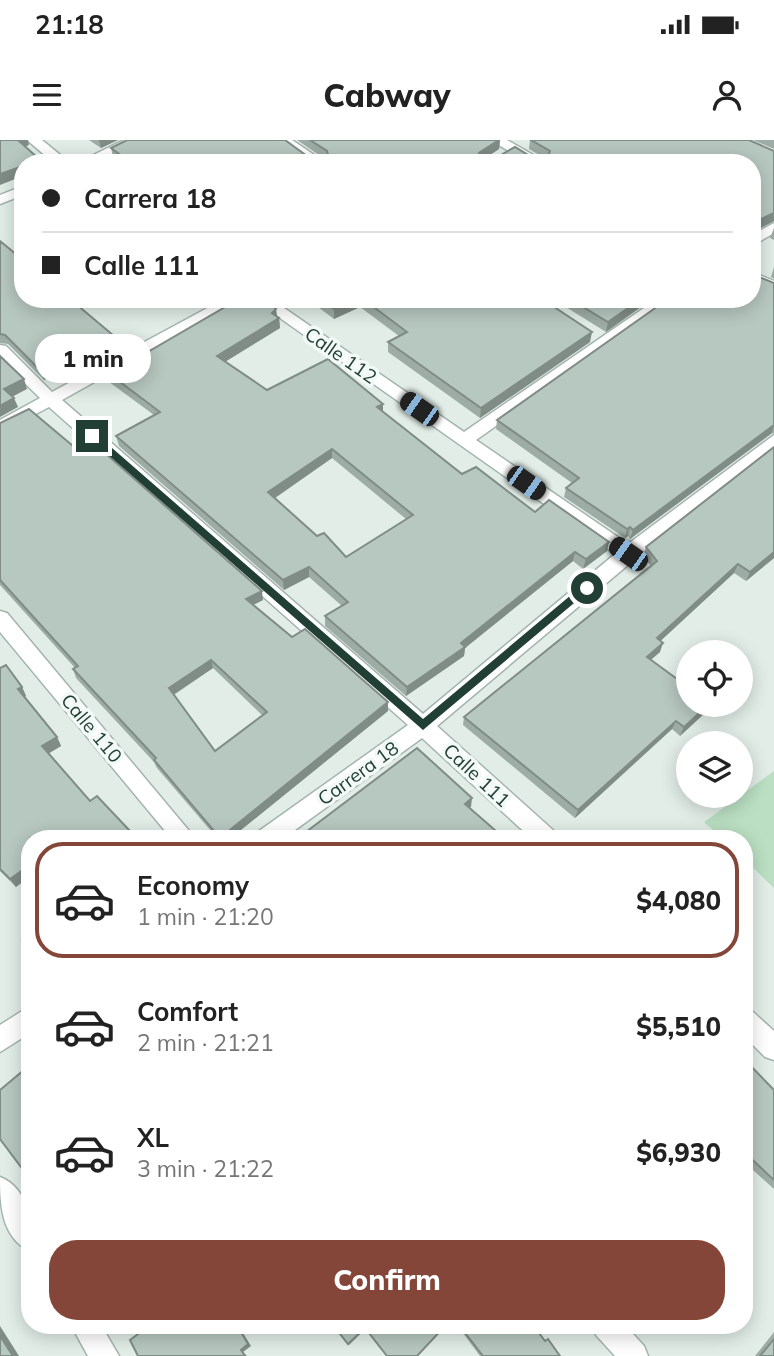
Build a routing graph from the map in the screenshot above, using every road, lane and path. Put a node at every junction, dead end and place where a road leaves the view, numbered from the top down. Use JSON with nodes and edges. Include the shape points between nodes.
{"nodes":[{"id":1,"x":34,"y":140,"type":"edge"},
{"id":2,"x":135,"y":140,"type":"edge"},
{"id":3,"x":283,"y":140,"type":"edge"},
{"id":4,"x":497,"y":140,"type":"edge"},
{"id":5,"x":530,"y":140,"type":"edge"},
{"id":6,"x":514,"y":149,"type":"junction"},
{"id":7,"x":52,"y":154,"type":"edge"},
{"id":8,"x":104,"y":154,"type":"edge"},
{"id":9,"x":305,"y":154,"type":"edge"},
{"id":10,"x":504,"y":154,"type":"edge"},
{"id":11,"x":523,"y":154,"type":"edge"},
{"id":12,"x":220,"y":308,"type":"edge"},
{"id":13,"x":273,"y":308,"type":"edge"},
{"id":14,"x":653,"y":308,"type":"edge"},
{"id":15,"x":0,"y":350,"type":"edge"},
{"id":16,"x":51,"y":400,"type":"junction"},
{"id":17,"x":0,"y":428,"type":"edge"},
{"id":18,"x":464,"y":440,"type":"junction"},
{"id":19,"x":774,"y":440,"type":"edge"},
{"id":20,"x":628,"y":554,"type":"junction"},
{"id":21,"x":0,"y":618,"type":"edge"},
{"id":22,"x":423,"y":726,"type":"junction"},
{"id":23,"x":177,"y":830,"type":"edge"},
{"id":24,"x":278,"y":830,"type":"edge"},
{"id":25,"x":537,"y":830,"type":"edge"},
{"id":26,"x":21,"y":1025,"type":"edge"},
{"id":27,"x":753,"y":1028,"type":"edge"},
{"id":28,"x":0,"y":1040,"type":"edge"},
{"id":29,"x":774,"y":1048,"type":"edge"},
{"id":30,"x":0,"y":1190,"type":"edge"},
{"id":31,"x":21,"y":1223,"type":"edge"},
{"id":32,"x":91,"y":1334,"type":"edge"},
{"id":33,"x":614,"y":1334,"type":"edge"},
{"id":34,"x":105,"y":1356,"type":"edge"},
{"id":35,"x":634,"y":1356,"type":"edge"}],
"edges":[{"from":1,"to":7,"type":"street"},
{"from":2,"to":8,"type":"street"},
{"from":3,"to":9,"type":"street"},
{"from":4,"to":6,"type":"street"},
{"from":5,"to":6,"type":"street"},
{"from":6,"to":10,"type":"street"},
{"from":6,"to":11,"type":"street"},
{"from":12,"to":16,"type":"street"},
{"from":13,"to":18,"type":"street","name":"Calle 112"},
{"from":14,"to":18,"type":"street","via":[[600,339]]},
{"from":15,"to":16,"type":"street","name":"Calle 111"},
{"from":16,"to":17,"type":"street"},
{"from":16,"to":22,"type":"street","name":"Calle 111"},
{"from":18,"to":20,"type":"street","name":"Calle 112"},
{"from":19,"to":20,"type":"street","name":"Carrera 18"},
{"from":20,"to":22,"type":"street","name":"Carrera 18"},
{"from":21,"to":23,"type":"street","name":"Calle 110"},
{"from":22,"to":24,"type":"street","name":"Carrera 18"},
{"from":22,"to":25,"type":"street","name":"Calle 111"},
{"from":26,"to":28,"type":"street"},
{"from":27,"to":29,"type":"street"},
{"from":30,"to":31,"type":"street"},
{"from":32,"to":34,"type":"street"},
{"from":33,"to":35,"type":"street"}]}
